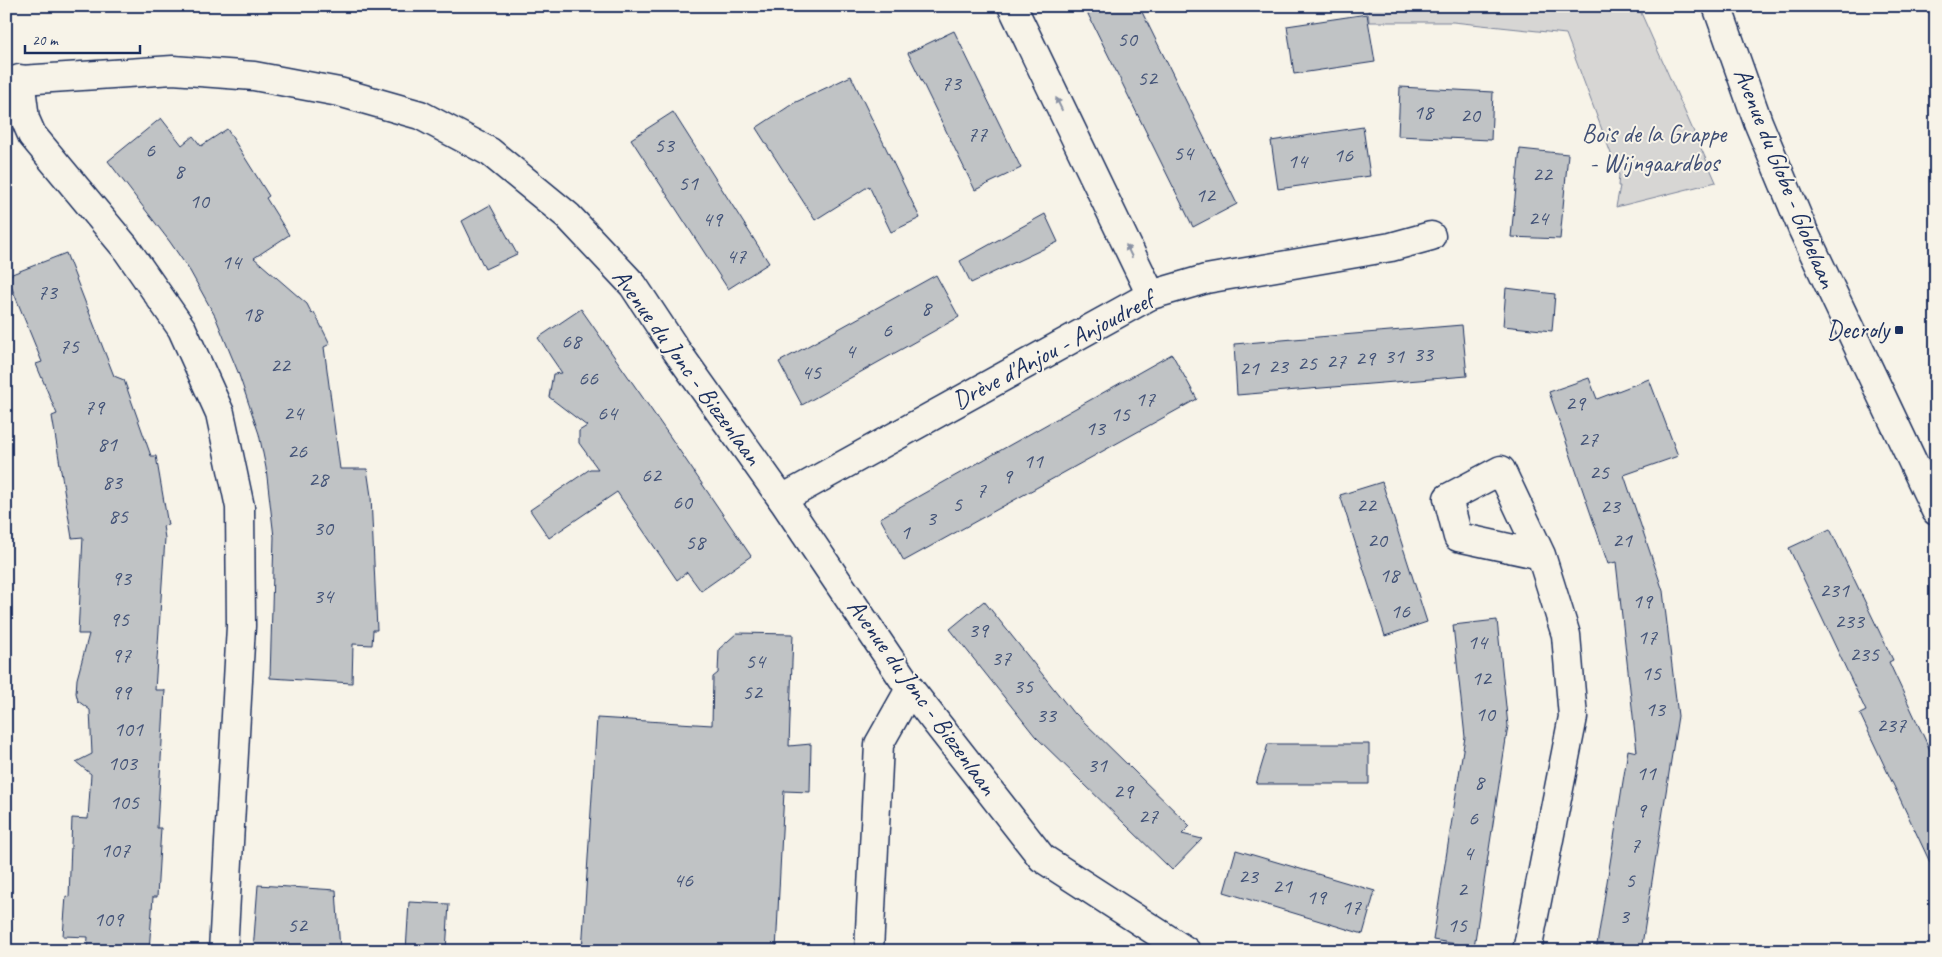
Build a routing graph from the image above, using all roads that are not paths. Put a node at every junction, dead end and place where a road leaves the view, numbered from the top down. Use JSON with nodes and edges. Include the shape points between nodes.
{"nodes":[{"id":1,"x":1012,"y":6,"type":"edge"},
{"id":2,"x":1717,"y":6,"type":"edge"},
{"id":3,"x":13,"y":80,"type":"edge"},
{"id":4,"x":1431,"y":236,"type":"dead end"},
{"id":5,"x":1150,"y":295,"type":"junction"},
{"id":6,"x":782,"y":499,"type":"junction"},
{"id":7,"x":1936,"y":511,"type":"edge"},
{"id":8,"x":1541,"y":555,"type":"dead end"},
{"id":9,"x":910,"y":689,"type":"junction"},
{"id":10,"x":222,"y":951,"type":"edge"},
{"id":11,"x":868,"y":951,"type":"edge"},
{"id":12,"x":1186,"y":951,"type":"edge"},
{"id":13,"x":1528,"y":951,"type":"edge"}],
"edges":[{"from":5,"to":1,"type":"street","one_way":true},
{"from":2,"to":7,"type":"street","name":"Avenue du Globe - Globelaan","via":[[1758,122],[1803,230]]},
{"from":3,"to":6,"type":"street","name":"Avenue du Jonc - Biezenlaan","via":[[173,70],[254,76],[338,92],[420,115],[490,152],[568,216],[633,285]]},
{"from":3,"to":10,"type":"street","via":[[32,135],[125,247],[182,329],[220,413],[240,507],[241,626]]},
{"from":4,"to":5,"type":"street","name":"Drève d'Anjou - Anjoudreef","via":[[1391,247],[1206,279]]},
{"from":5,"to":6,"type":"street","name":"Drève d'Anjou - Anjoudreef"},
{"from":6,"to":9,"type":"street","name":"Avenue du Jonc - Biezenlaan"},
{"from":8,"to":13,"type":"street","via":[[1566,635],[1573,717]]},
{"from":9,"to":11,"type":"street","via":[[879,744]]},
{"from":9,"to":12,"type":"street","name":"Avenue du Jonc - Biezenlaan","via":[[1042,858]]}]}
